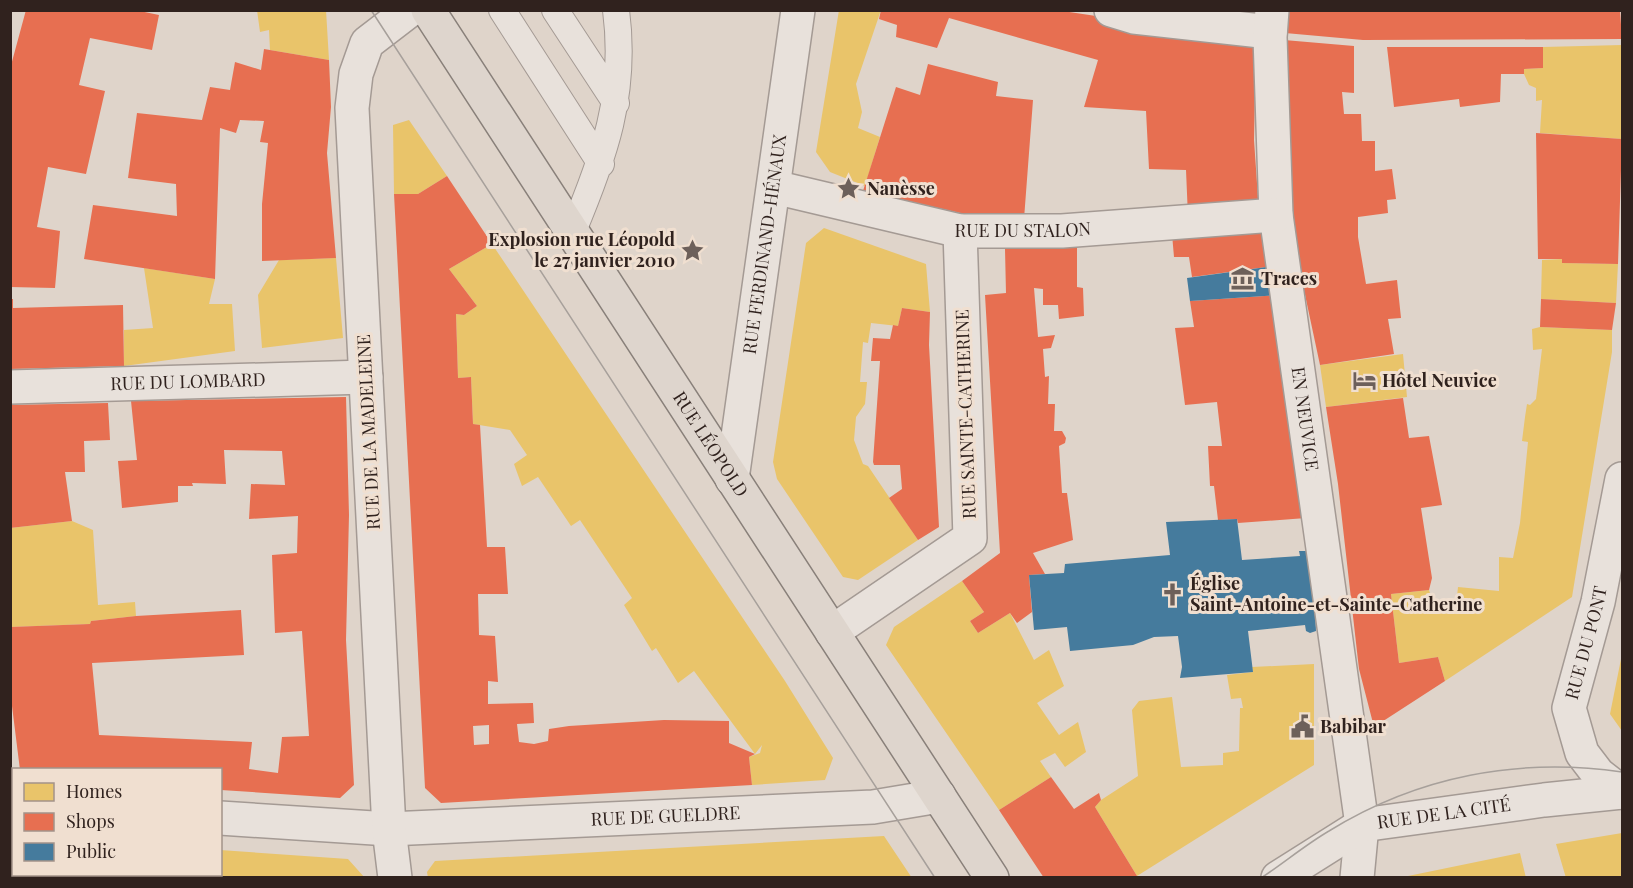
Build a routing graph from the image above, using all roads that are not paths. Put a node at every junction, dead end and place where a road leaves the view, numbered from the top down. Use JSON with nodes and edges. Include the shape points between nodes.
{"nodes":[{"id":1,"x":410,"y":10,"type":"edge"},
{"id":2,"x":428,"y":10,"type":"edge"},
{"id":3,"x":502,"y":10,"type":"edge"},
{"id":4,"x":555,"y":10,"type":"edge"},
{"id":5,"x":616,"y":10,"type":"edge"},
{"id":6,"x":798,"y":10,"type":"edge"},
{"id":7,"x":1111,"y":10,"type":"edge"},
{"id":8,"x":1271,"y":21,"type":"edge"},
{"id":9,"x":616,"y":103,"type":"junction"},
{"id":10,"x":602,"y":164,"type":"junction"},
{"id":11,"x":774,"y":187,"type":"junction"},
{"id":12,"x":1276,"y":215,"type":"junction"},
{"id":13,"x":960,"y":231,"type":"junction"},
{"id":14,"x":572,"y":233,"type":"junction"},
{"id":15,"x":366,"y":377,"type":"junction"},
{"id":16,"x":10,"y":387,"type":"edge"},
{"id":17,"x":732,"y":478,"type":"junction"},
{"id":18,"x":1623,"y":479,"type":"edge"},
{"id":19,"x":832,"y":632,"type":"junction"},
{"id":20,"x":1622,"y":792,"type":"edge"},
{"id":21,"x":939,"y":796,"type":"junction"},
{"id":22,"x":222,"y":818,"type":"edge"},
{"id":23,"x":1362,"y":825,"type":"junction"},
{"id":24,"x":389,"y":829,"type":"junction"},
{"id":25,"x":395,"y":878,"type":"edge"},
{"id":26,"x":992,"y":878,"type":"edge"},
{"id":27,"x":1278,"y":878,"type":"edge"},
{"id":28,"x":1357,"y":878,"type":"edge"}],
"edges":[{"from":1,"to":15,"type":"street","name":"RUE DE LA MADELEINE","via":[[367,43],[356,74],[352,108]]},
{"from":2,"to":14,"type":"main road","name":"RUE LÉOPOLD"},
{"from":3,"to":10,"type":"lane"},
{"from":4,"to":9,"type":"lane"},
{"from":5,"to":9,"type":"lane","via":[[620,40]]},
{"from":6,"to":11,"type":"street","name":"RUE FERDINAND-HÉNAUX"},
{"from":7,"to":8,"type":"street","via":[[1134,17]]},
{"from":8,"to":12,"type":"street","name":"EN NEUVICE"},
{"from":9,"to":10,"type":"lane"},
{"from":10,"to":14,"type":"lane"},
{"from":11,"to":13,"type":"street","name":"RUE DU STALON"},
{"from":11,"to":17,"type":"street","name":"RUE FERDINAND-HÉNAUX"},
{"from":12,"to":13,"type":"street","name":"RUE DU STALON","via":[[1062,231]]},
{"from":12,"to":23,"type":"street","name":"EN NEUVICE"},
{"from":13,"to":19,"type":"street","name":"RUE SAINTE-CATHERINE","via":[[970,538]]},
{"from":14,"to":17,"type":"main road","name":"RUE LÉOPOLD"},
{"from":15,"to":16,"type":"street","name":"RUE DU LOMBARD"},
{"from":15,"to":24,"type":"street","name":"RUE DE LA MADELEINE"},
{"from":17,"to":19,"type":"main road","name":"RUE LÉOPOLD"},
{"from":18,"to":20,"type":"street","name":"RUE DU PONT","via":[[1598,602],[1569,708],[1582,753],[1598,774]]},
{"from":19,"to":21,"type":"main road","name":"RUE LÉOPOLD"},
{"from":20,"to":23,"type":"street","name":"RUE DE LA CITÉ"},
{"from":21,"to":24,"type":"street","name":"RUE DE GUELDRE","via":[[873,807]]},
{"from":21,"to":26,"type":"main road","name":"RUE LÉOPOLD"},
{"from":22,"to":24,"type":"street","name":"RUE DE GUELDRE"},
{"from":23,"to":27,"type":"street","name":"RUE DE LA CITÉ"},
{"from":23,"to":28,"type":"street","name":"EN NEUVICE"},
{"from":24,"to":25,"type":"street","name":"RUE DE LA MADELEINE"}]}
